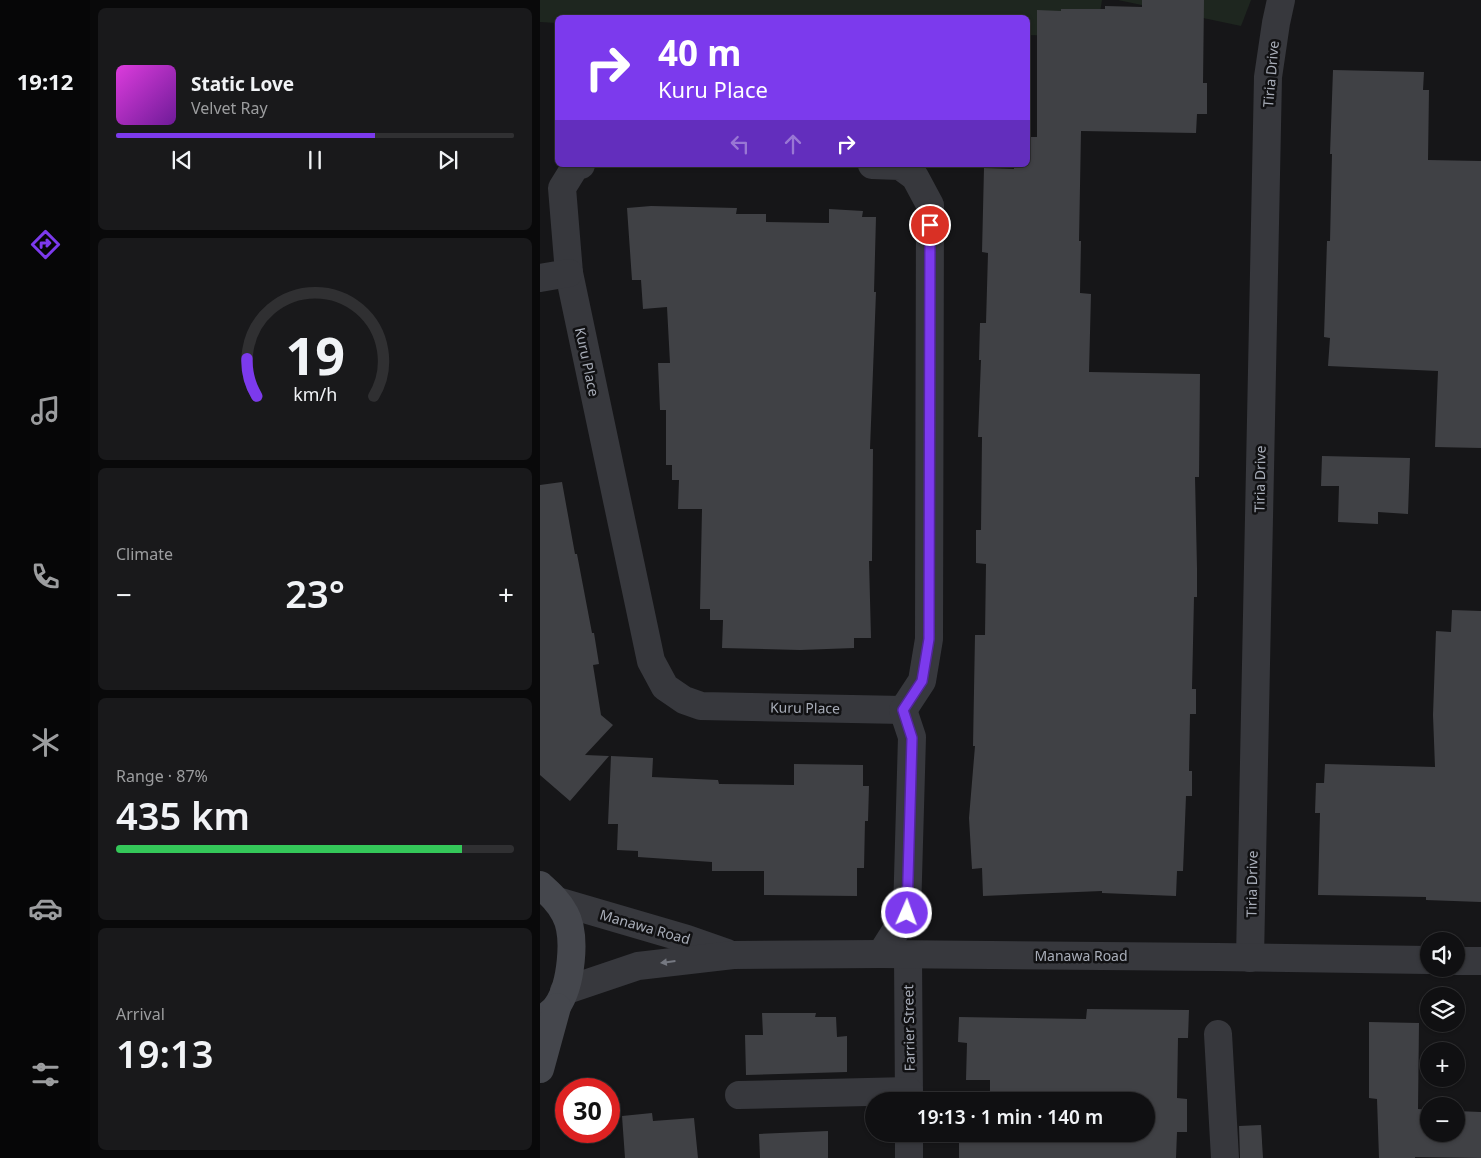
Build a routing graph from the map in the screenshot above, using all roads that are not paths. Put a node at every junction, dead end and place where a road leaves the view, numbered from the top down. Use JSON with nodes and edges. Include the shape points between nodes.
{"nodes":[{"id":1,"x":1281,"y":0,"type":"edge"},
{"id":2,"x":575,"y":167,"type":"edge"},
{"id":3,"x":901,"y":167,"type":"edge"},
{"id":4,"x":568,"y":273,"type":"junction"},
{"id":5,"x":540,"y":278,"type":"edge"},
{"id":6,"x":903,"y":710,"type":"junction"},
{"id":7,"x":548,"y":893,"type":"edge"},
{"id":8,"x":881,"y":954,"type":"junction"},
{"id":9,"x":733,"y":955,"type":"junction"},
{"id":10,"x":908,"y":955,"type":"junction"},
{"id":11,"x":1250,"y":958,"type":"junction"},
{"id":12,"x":1420,"y":960,"type":"edge"},
{"id":13,"x":1465,"y":961,"type":"edge"},
{"id":14,"x":1481,"y":961,"type":"edge"},
{"id":15,"x":554,"y":1007,"type":"edge"},
{"id":16,"x":1218,"y":1034,"type":"dead end"},
{"id":17,"x":540,"y":1069,"type":"edge"},
{"id":18,"x":909,"y":1092,"type":"edge"},
{"id":19,"x":740,"y":1095,"type":"dead end"},
{"id":20,"x":865,"y":1096,"type":"edge"},
{"id":21,"x":909,"y":1142,"type":"edge"},
{"id":22,"x":909,"y":1158,"type":"edge"},
{"id":23,"x":1225,"y":1158,"type":"edge"}],
"edges":[{"from":1,"to":11,"type":"street","name":"Tiria Drive","via":[[1268,78]]},
{"from":2,"to":4,"type":"street","name":"Kuru Place","via":[[562,188]]},
{"from":3,"to":6,"type":"street","via":[[915,177],[930,205],[929,639],[922,681]]},
{"from":4,"to":5,"type":"street"},
{"from":4,"to":6,"type":"street","name":"Kuru Place","via":[[650,661],[665,687],[684,700],[701,706]]},
{"from":6,"to":8,"type":"street","via":[[912,738],[907,913]]},
{"from":7,"to":9,"type":"street","name":"Manawa Road"},
{"from":7,"to":15,"type":"main road","via":[[566,915],[572,937],[569,975]]},
{"from":8,"to":9,"type":"street","name":"Manawa Road"},
{"from":8,"to":10,"type":"street","name":"Manawa Road"},
{"from":9,"to":15,"type":"street","name":"Manawa Road","one_way":true,"via":[[638,966]]},
{"from":10,"to":11,"type":"street","name":"Manawa Road"},
{"from":10,"to":18,"type":"street","name":"Farrier Street"},
{"from":11,"to":12,"type":"street","name":"Manawa Road"},
{"from":13,"to":14,"type":"street"},
{"from":15,"to":17,"type":"main road"},
{"from":16,"to":23,"type":"street"},
{"from":19,"to":20,"type":"street"},
{"from":21,"to":22,"type":"street"}]}
